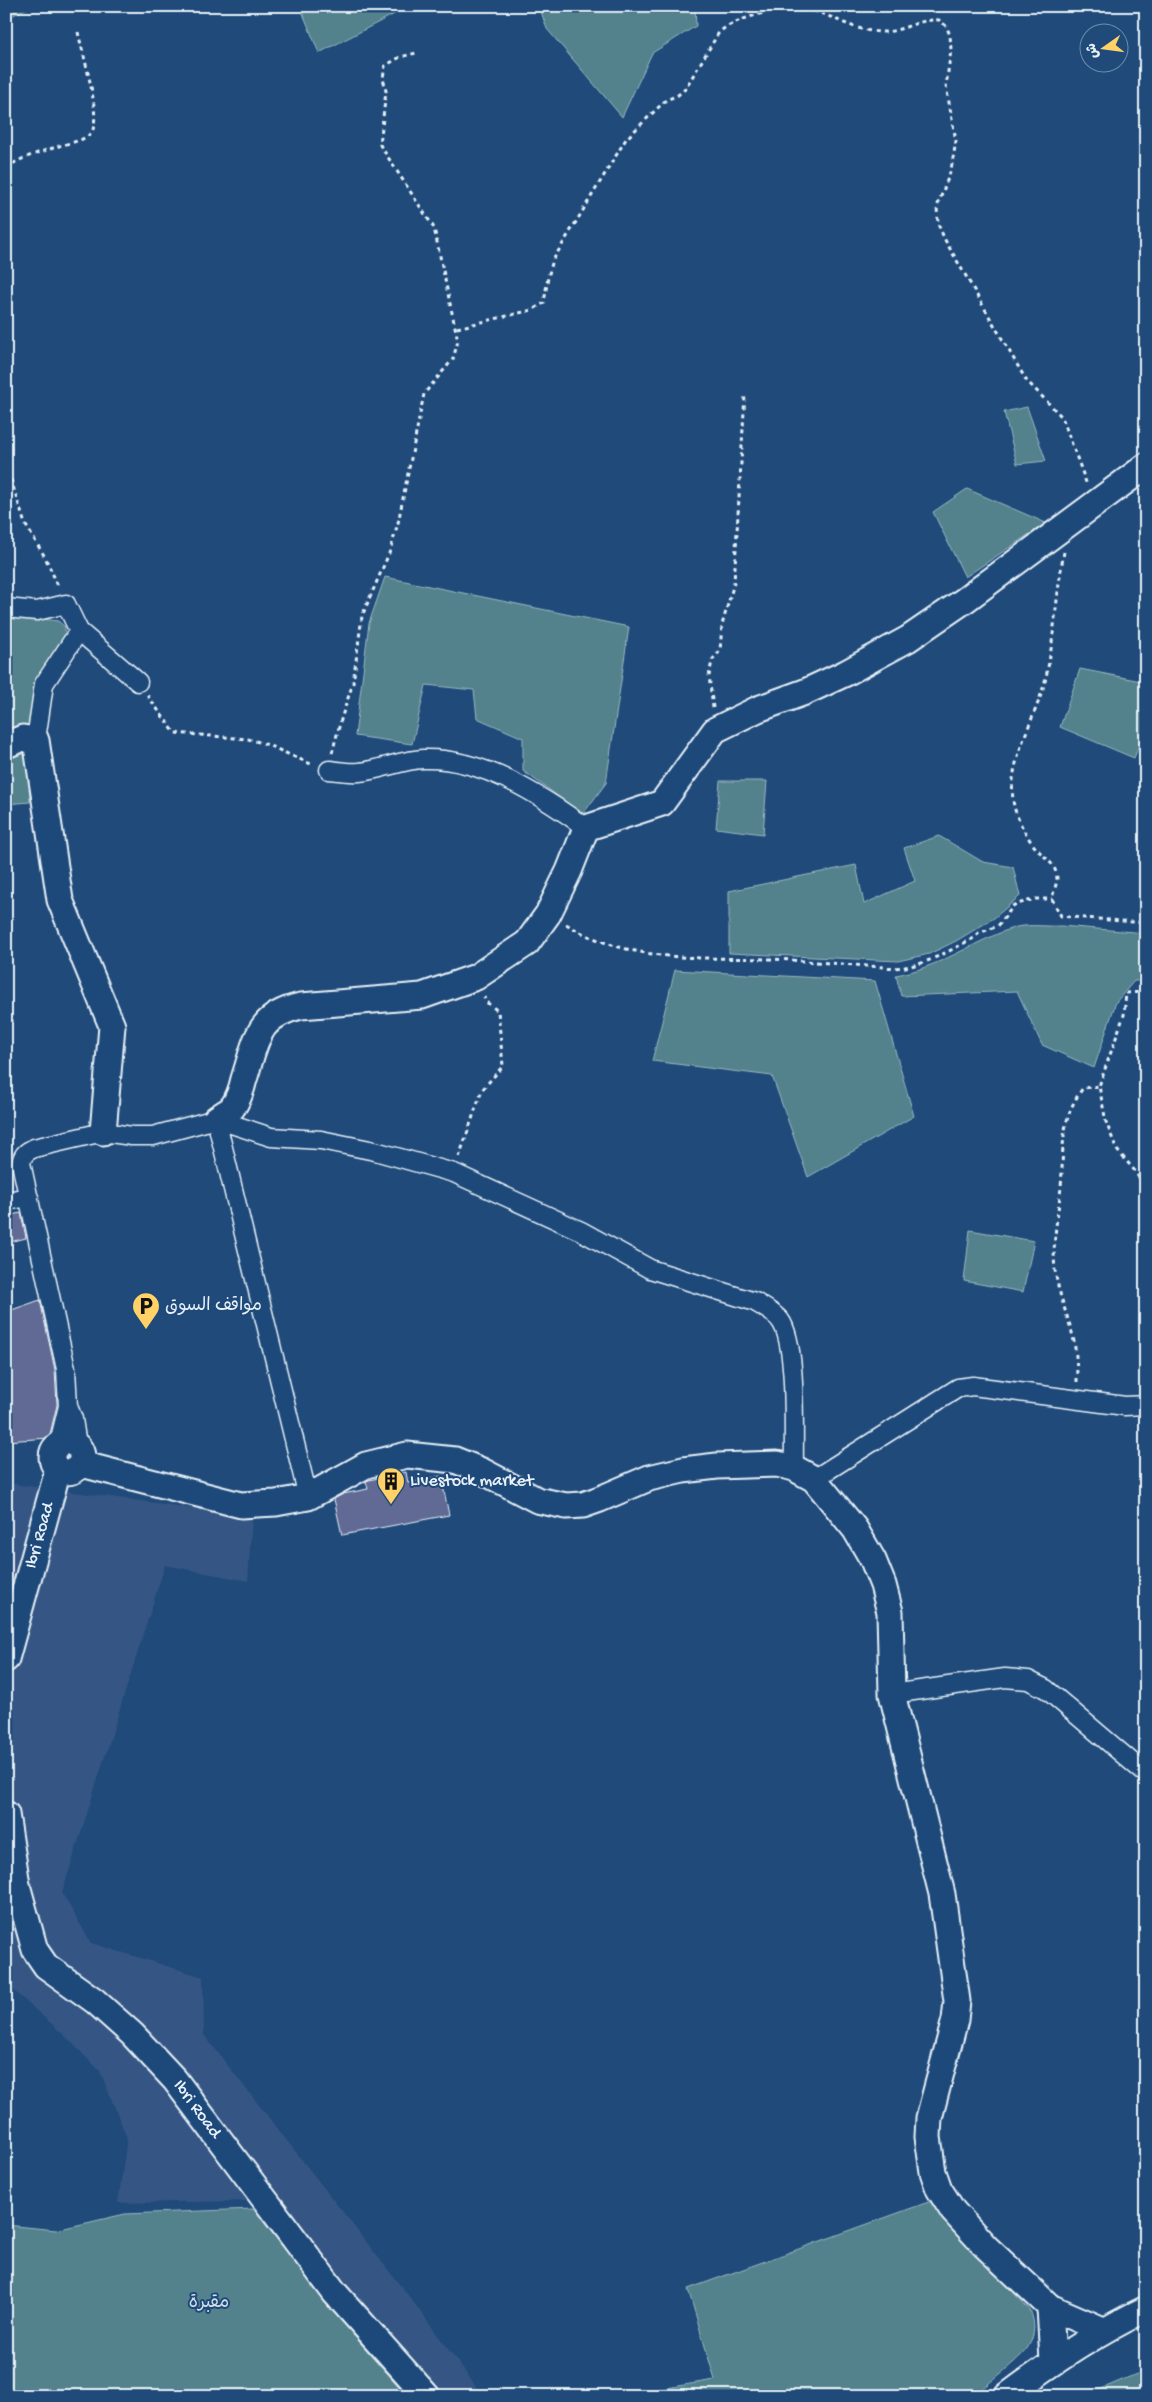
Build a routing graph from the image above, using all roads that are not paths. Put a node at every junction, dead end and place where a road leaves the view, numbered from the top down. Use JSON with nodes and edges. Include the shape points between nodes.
{"nodes":[{"id":1,"x":1146,"y":466,"type":"edge"},
{"id":2,"x":6,"y":608,"type":"edge"},
{"id":3,"x":79,"y":632,"type":"junction"},
{"id":4,"x":138,"y":682,"type":"road end"},
{"id":5,"x":36,"y":740,"type":"junction"},
{"id":6,"x":6,"y":745,"type":"edge"},
{"id":7,"x":329,"y":770,"type":"road end"},
{"id":8,"x":586,"y":828,"type":"junction"},
{"id":9,"x":216,"y":1119,"type":"junction"},
{"id":10,"x":103,"y":1132,"type":"junction"},
{"id":11,"x":29,"y":1197,"type":"junction"},
{"id":12,"x":6,"y":1201,"type":"edge"},
{"id":13,"x":1146,"y":1405,"type":"edge"},
{"id":14,"x":69,"y":1456,"type":"junction"},
{"id":15,"x":804,"y":1473,"type":"junction"},
{"id":16,"x":308,"y":1496,"type":"junction"},
{"id":17,"x":6,"y":1659,"type":"edge"},
{"id":18,"x":892,"y":1694,"type":"junction"},
{"id":19,"x":1146,"y":1774,"type":"edge"},
{"id":20,"x":6,"y":1814,"type":"edge"},
{"id":21,"x":1050,"y":2307,"type":"junction"},
{"id":22,"x":1146,"y":2309,"type":"edge"},
{"id":23,"x":1103,"y":2330,"type":"junction"},
{"id":24,"x":1053,"y":2361,"type":"junction"},
{"id":25,"x":427,"y":2396,"type":"edge"},
{"id":26,"x":1007,"y":2396,"type":"edge"}],
"edges":[{"from":1,"to":8,"type":"street","via":[[965,600],[887,651],[829,681],[758,709],[716,730],[662,803]]},
{"from":2,"to":3,"type":"street","via":[[37,611],[66,604]]},
{"from":3,"to":4,"type":"street"},
{"from":3,"to":5,"type":"street","via":[[44,684]]},
{"from":5,"to":6,"type":"street","via":[[23,738]]},
{"from":5,"to":10,"type":"street","via":[[60,900],[112,1026]]},
{"from":7,"to":8,"type":"street","via":[[359,772],[423,759],[459,763],[510,782],[558,808]]},
{"from":8,"to":9,"type":"street","via":[[548,914],[527,943],[476,977],[422,996],[284,1010],[264,1024],[232,1108]]},
{"from":9,"to":10,"type":"street","via":[[153,1136]]},
{"from":9,"to":15,"type":"street","via":[[271,1137],[321,1140],[454,1173],[581,1231],[650,1269],[755,1302],[783,1325],[789,1343]]},
{"from":9,"to":16,"type":"street"},
{"from":10,"to":11,"type":"street","via":[[26,1152],[21,1162]]},
{"from":11,"to":12,"type":"street"},
{"from":11,"to":14,"type":"street","via":[[63,1350]]},
{"from":13,"to":15,"type":"street","via":[[1125,1406],[973,1386],[958,1388]]},
{"from":14,"to":16,"type":"street","via":[[241,1505],[269,1504]]},
{"from":14,"to":17,"type":"street","name":"Ibri Road"},
{"from":15,"to":16,"type":"street","via":[[760,1463],[683,1470],[649,1478],[583,1505],[566,1506],[537,1500],[455,1460],[407,1455],[366,1465]]},
{"from":15,"to":18,"type":"street","via":[[855,1529],[883,1585],[890,1612]]},
{"from":18,"to":19,"type":"street","via":[[1005,1678],[1028,1680],[1046,1689]]},
{"from":18,"to":21,"type":"street","via":[[942,1894],[956,1987],[954,2020],[929,2118],[933,2172],[953,2211]]},
{"from":20,"to":25,"type":"street","name":"Ibri Road","via":[[17,1885],[40,1959],[132,2034],[175,2080],[328,2285]]},
{"from":21,"to":23,"type":"street"},
{"from":21,"to":24,"type":"street"},
{"from":22,"to":23,"type":"street"},
{"from":23,"to":24,"type":"street"},
{"from":24,"to":26,"type":"street"}]}
